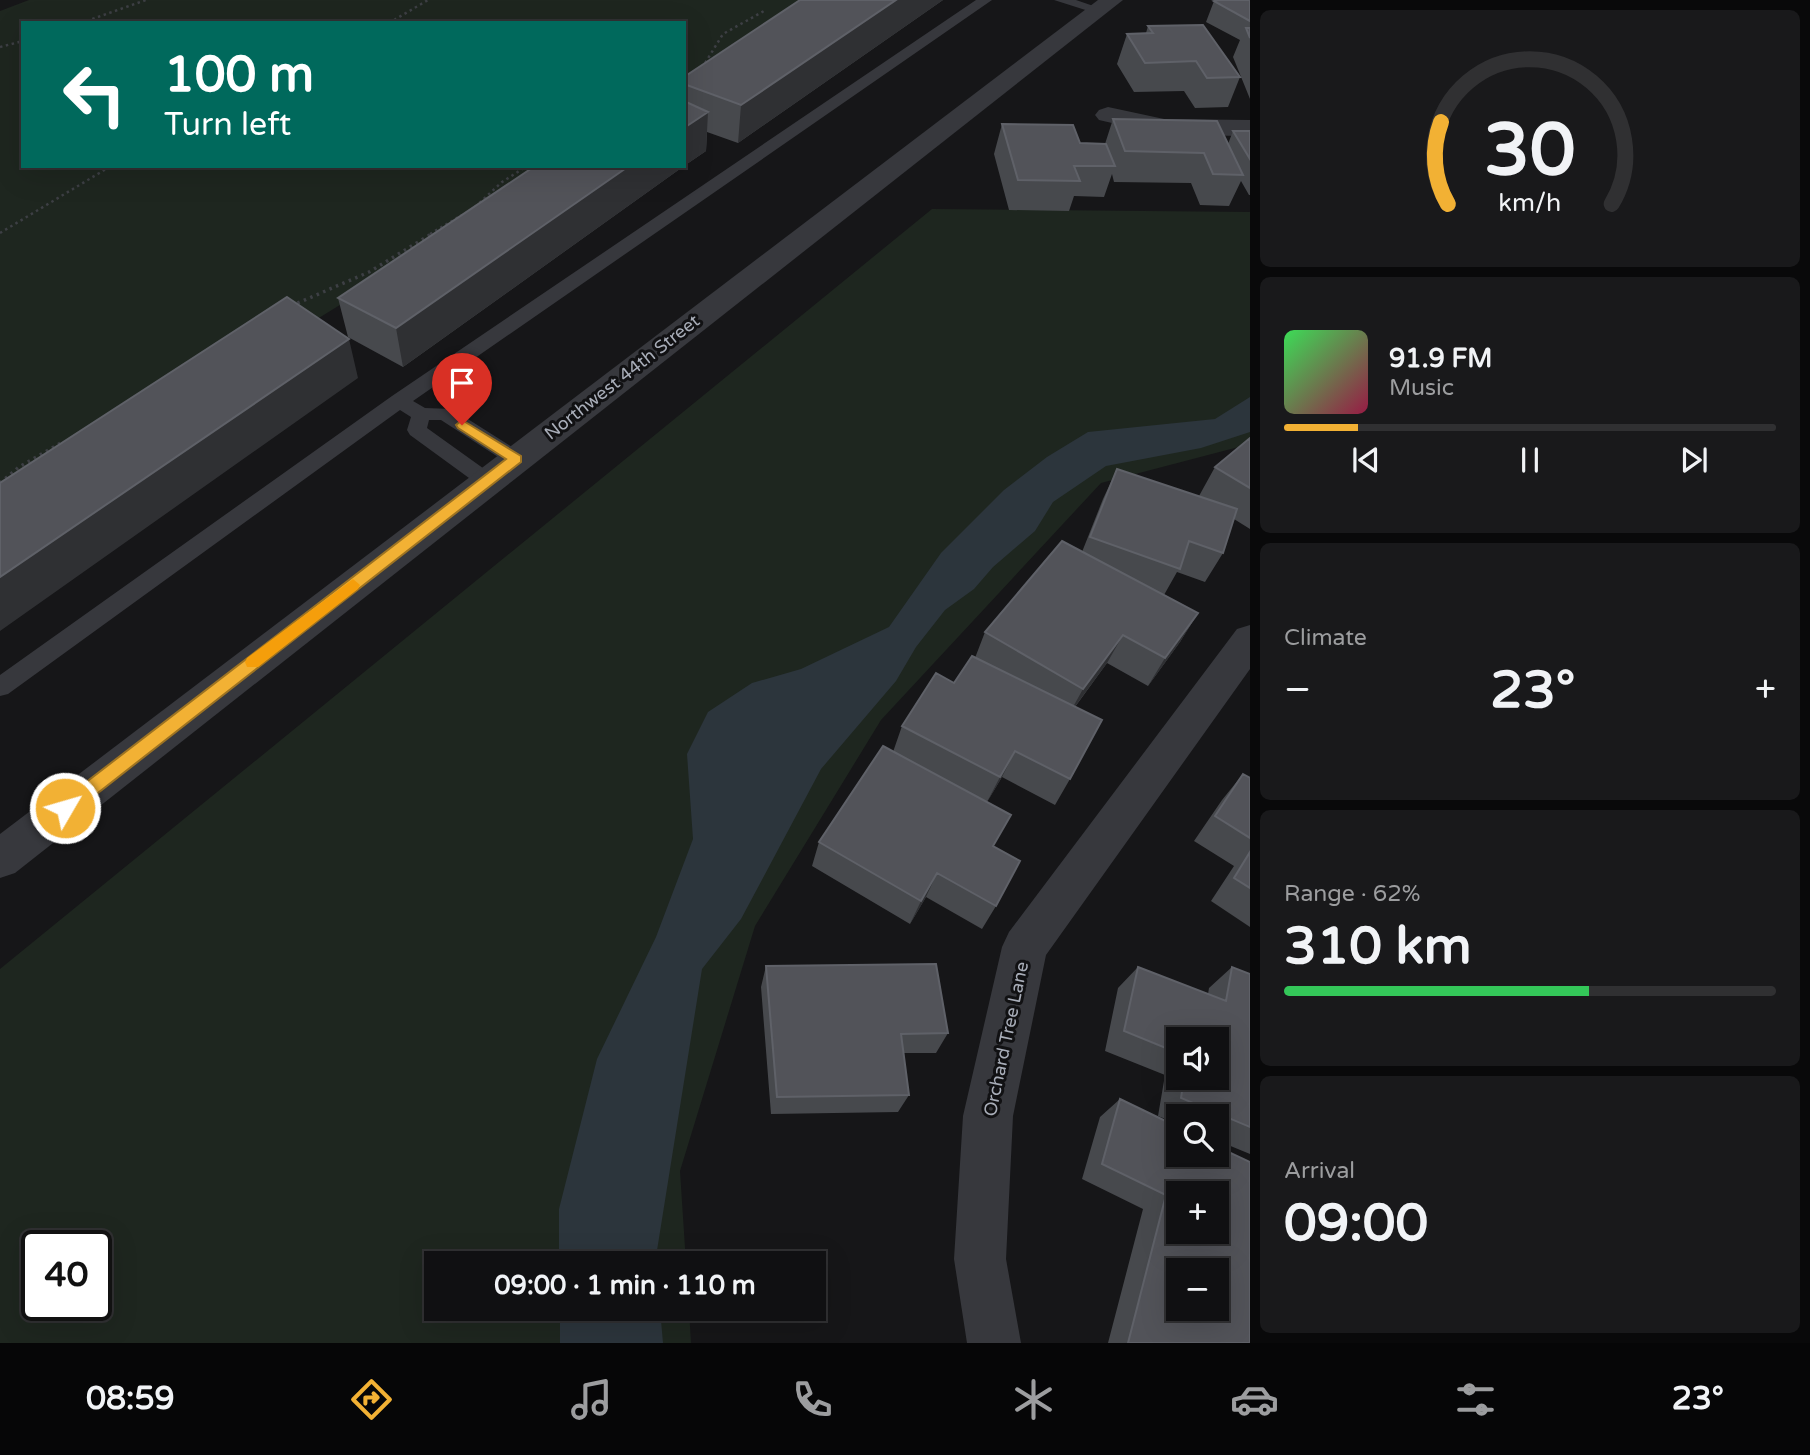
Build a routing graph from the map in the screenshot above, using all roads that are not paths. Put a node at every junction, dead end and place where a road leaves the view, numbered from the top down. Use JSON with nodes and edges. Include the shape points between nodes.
{"nodes":[{"id":1,"x":985,"y":0,"type":"edge"},
{"id":2,"x":1061,"y":0,"type":"edge"},
{"id":3,"x":1105,"y":5,"type":"edge"},
{"id":4,"x":1108,"y":115,"type":"dead end"},
{"id":5,"x":1250,"y":128,"type":"edge"},
{"id":6,"x":399,"y":401,"type":"junction"},
{"id":7,"x":421,"y":414,"type":"junction"},
{"id":8,"x":516,"y":459,"type":"junction"},
{"id":9,"x":487,"y":481,"type":"junction"},
{"id":10,"x":1250,"y":640,"type":"edge"},
{"id":11,"x":0,"y":687,"type":"edge"},
{"id":12,"x":0,"y":859,"type":"edge"},
{"id":13,"x":994,"y":1343,"type":"edge"}],
"edges":[{"from":1,"to":6,"type":"lane"},
{"from":2,"to":3,"type":"lane"},
{"from":3,"to":8,"type":"street","name":"Northwest 44th Street"},
{"from":4,"to":5,"type":"street","via":[[1164,127]]},
{"from":6,"to":7,"type":"lane"},
{"from":6,"to":11,"type":"lane"},
{"from":7,"to":8,"type":"lane","via":[[444,414]]},
{"from":7,"to":9,"type":"lane","via":[[417,430]]},
{"from":8,"to":9,"type":"street","name":"Northwest 44th Street"},
{"from":9,"to":12,"type":"street","name":"Northwest 44th Street"},
{"from":10,"to":13,"type":"street","name":"Orchard Tree Lane","via":[[1025,947],[988,1116],[980,1259]]}]}
